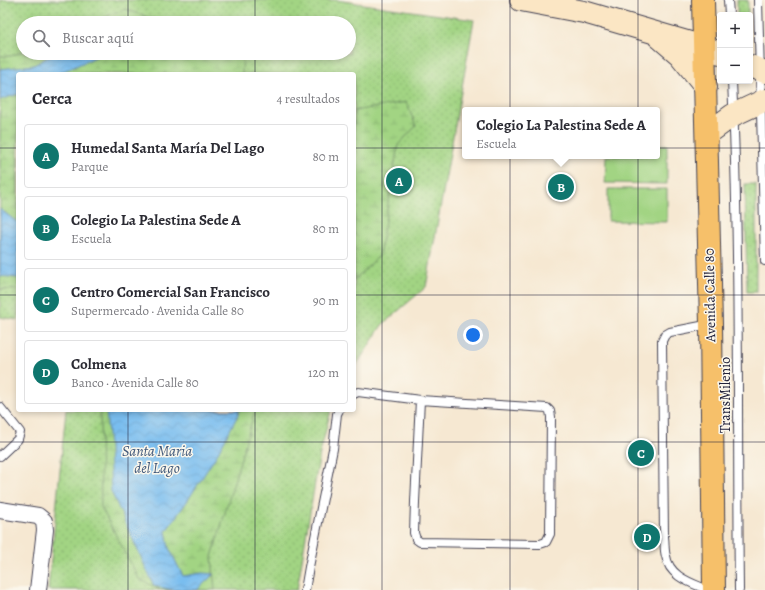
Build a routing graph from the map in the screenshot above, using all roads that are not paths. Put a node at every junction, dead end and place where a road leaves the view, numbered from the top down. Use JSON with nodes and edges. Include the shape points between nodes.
{"nodes":[{"id":1,"x":521,"y":0,"type":"edge"},
{"id":2,"x":703,"y":0,"type":"edge"},
{"id":3,"x":728,"y":0,"type":"edge"},
{"id":4,"x":758,"y":0,"type":"edge"},
{"id":5,"x":585,"y":6,"type":"edge"},
{"id":6,"x":729,"y":12,"type":"edge"},
{"id":7,"x":652,"y":32,"type":"junction"},
{"id":8,"x":712,"y":50,"type":"edge"},
{"id":9,"x":758,"y":69,"type":"edge"},
{"id":10,"x":732,"y":84,"type":"edge"},
{"id":11,"x":706,"y":87,"type":"junction"},
{"id":12,"x":763,"y":101,"type":"edge"},
{"id":13,"x":733,"y":115,"type":"junction"},
{"id":14,"x":706,"y":134,"type":"junction"},
{"id":15,"x":765,"y":261,"type":"edge"},
{"id":16,"x":711,"y":324,"type":"junction"},
{"id":17,"x":356,"y":393,"type":"edge"},
{"id":18,"x":420,"y":400,"type":"junction"},
{"id":19,"x":0,"y":407,"type":"edge"},
{"id":20,"x":338,"y":412,"type":"edge"},
{"id":21,"x":0,"y":456,"type":"edge"},
{"id":22,"x":0,"y":510,"type":"edge"},
{"id":23,"x":38,"y":590,"type":"edge"},
{"id":24,"x":305,"y":590,"type":"edge"},
{"id":25,"x":708,"y":590,"type":"edge"},
{"id":26,"x":714,"y":590,"type":"edge"},
{"id":27,"x":739,"y":590,"type":"edge"}],
"edges":[{"from":1,"to":5,"type":"main road"},
{"from":2,"to":8,"type":"highway","name":"Avenida Calle 80"},
{"from":3,"to":6,"type":"lane"},
{"from":4,"to":9,"type":"lane"},
{"from":5,"to":7,"type":"main road"},
{"from":7,"to":8,"type":"main road"},
{"from":7,"to":11,"type":"main road","via":[[680,55]]},
{"from":8,"to":11,"type":"highway","name":"Avenida Calle 80"},
{"from":9,"to":12,"type":"lane"},
{"from":10,"to":13,"type":"lane","name":"TransMilenio"},
{"from":11,"to":14,"type":"highway","name":"Avenida Calle 80"},
{"from":12,"to":13,"type":"main road"},
{"from":12,"to":15,"type":"lane"},
{"from":13,"to":14,"type":"main road"},
{"from":13,"to":27,"type":"lane","name":"TransMilenio","via":[[738,281]]},
{"from":14,"to":16,"type":"highway","name":"Avenida Calle 80"},
{"from":16,"to":25,"type":"lane","via":[[670,332],[662,341],[666,557],[671,570],[680,578]]},
{"from":16,"to":26,"type":"highway","name":"Avenida Calle 80"},
{"from":17,"to":18,"type":"lane"},
{"from":18,"to":18,"type":"lane","via":[[414,502],[416,538],[420,542],[546,542],[550,534],[550,411],[547,408]]},
{"from":19,"to":21,"type":"lane","via":[[20,432],[18,439]]},
{"from":20,"to":24,"type":"lane"},
{"from":22,"to":23,"type":"street","via":[[38,516],[44,521]]}]}
